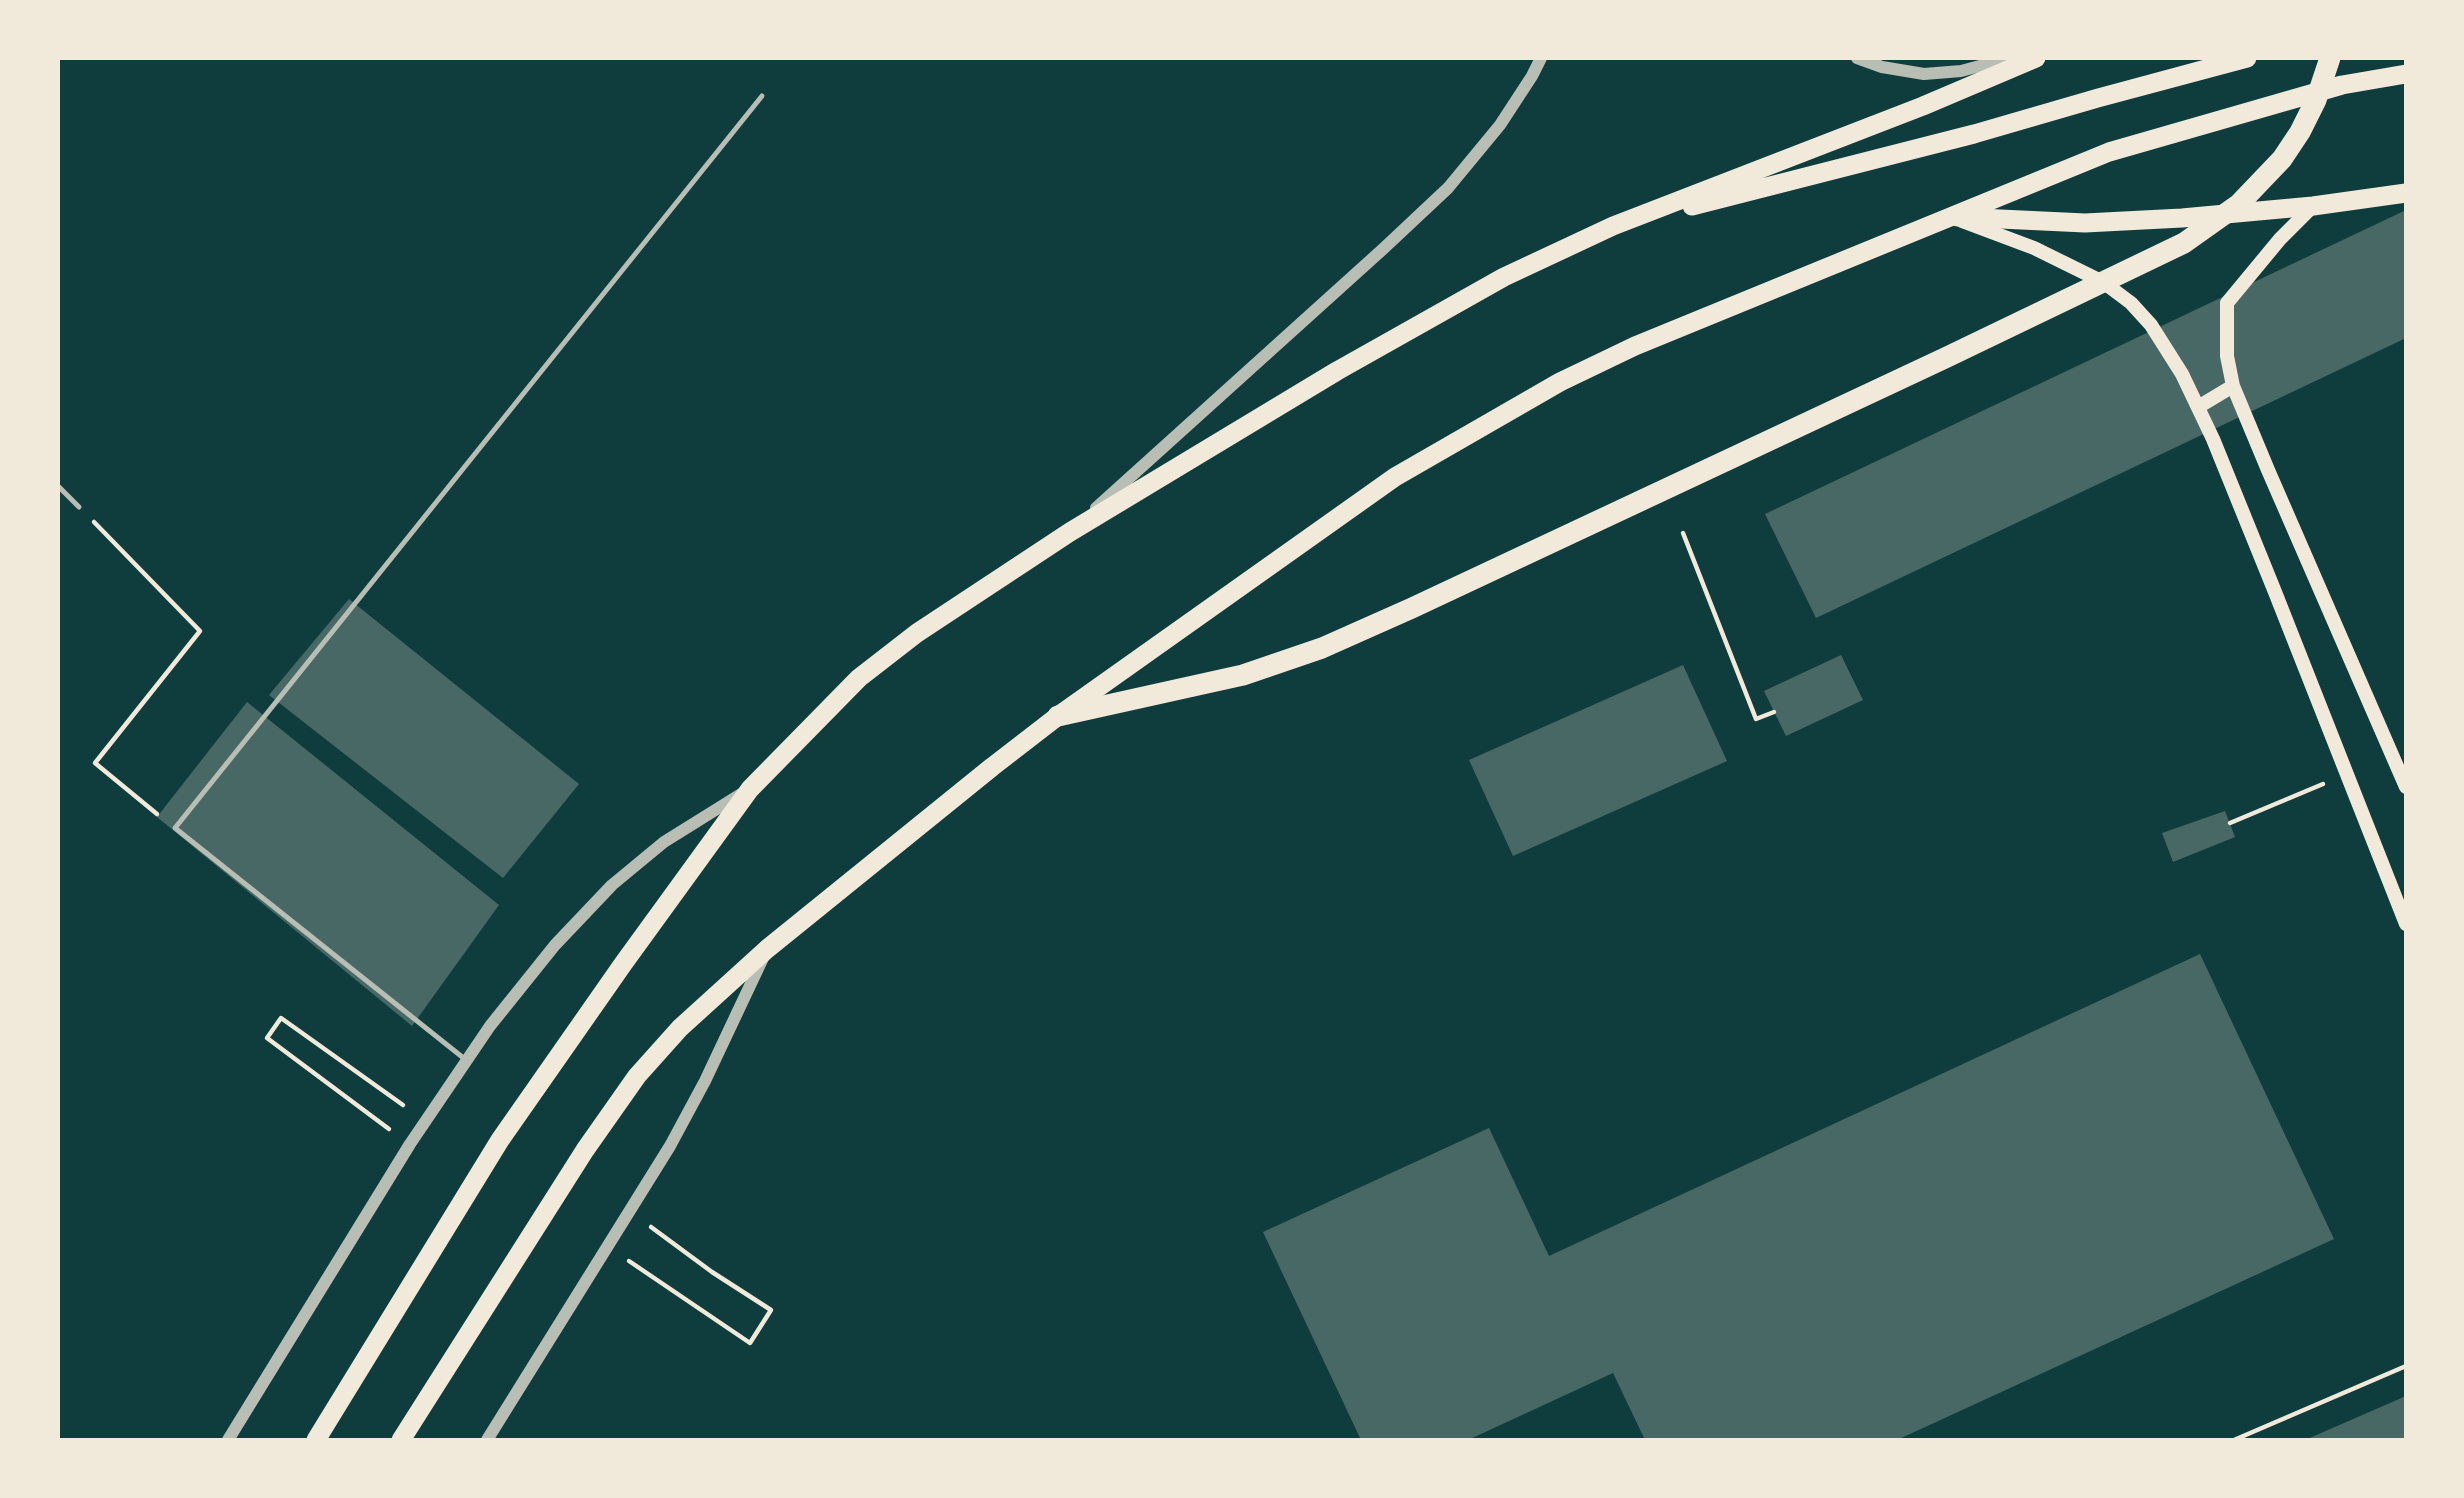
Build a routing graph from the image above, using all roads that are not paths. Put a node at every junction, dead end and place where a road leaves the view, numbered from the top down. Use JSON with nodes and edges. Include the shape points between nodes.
{"nodes":[{"id":1,"x":1541,"y":58,"type":"edge"},
{"id":2,"x":1857,"y":58,"type":"edge"},
{"id":3,"x":2010,"y":58,"type":"edge"},
{"id":4,"x":2036,"y":58,"type":"edge"},
{"id":5,"x":2246,"y":58,"type":"edge"},
{"id":6,"x":2330,"y":58,"type":"edge"},
{"id":7,"x":2406,"y":74,"type":"edge"},
{"id":8,"x":762,"y":96,"type":"dead end"},
{"id":9,"x":2406,"y":193,"type":"edge"},
{"id":10,"x":2313,"y":206,"type":"junction"},
{"id":11,"x":1950,"y":217,"type":"junction"},
{"id":12,"x":1613,"y":226,"type":"junction"},
{"id":13,"x":2234,"y":386,"type":"junction"},
{"id":14,"x":2198,"y":407,"type":"junction"},
{"id":15,"x":58,"y":486,"type":"edge"},
{"id":16,"x":79,"y":507,"type":"road end"},
{"id":17,"x":1070,"y":532,"type":"junction"},
{"id":18,"x":1058,"y":716,"type":"junction"},
{"id":19,"x":2406,"y":788,"type":"edge"},
{"id":20,"x":750,"y":789,"type":"junction"},
{"id":21,"x":2406,"y":923,"type":"edge"},
{"id":22,"x":767,"y":949,"type":"junction"},
{"id":23,"x":466,"y":1060,"type":"junction"},
{"id":24,"x":228,"y":1440,"type":"edge"},
{"id":25,"x":316,"y":1440,"type":"edge"},
{"id":26,"x":401,"y":1440,"type":"edge"},
{"id":27,"x":487,"y":1440,"type":"edge"}],
"edges":[{"from":1,"to":17,"type":"street","via":[[1500,125],[1448,188]]},
{"from":2,"to":3,"type":"street","via":[[1924,74],[1961,71]]},
{"from":4,"to":12,"type":"highway"},
{"from":5,"to":12,"type":"highway","via":[[1974,134]]},
{"from":6,"to":18,"type":"highway","via":[[2316,100],[2282,159],[2239,204],[2192,238],[1322,648],[1243,675]]},
{"from":7,"to":11,"type":"highway","via":[[2342,85],[2109,152]]},
{"from":8,"to":23,"type":"lane","via":[[175,828]]},
{"from":9,"to":10,"type":"highway"},
{"from":10,"to":11,"type":"highway","via":[[2085,223]]},
{"from":10,"to":13,"type":"main road","via":[[2227,303],[2227,356]]},
{"from":11,"to":14,"type":"main road","via":[[2034,248],[2103,282],[2132,303],[2182,374]]},
{"from":11,"to":18,"type":"highway","via":[[1635,346],[1488,422],[1395,477]]},
{"from":12,"to":17,"type":"highway","via":[[1437,313]]},
{"from":13,"to":14,"type":"main road"},
{"from":13,"to":19,"type":"main road"},
{"from":14,"to":21,"type":"main road"},
{"from":15,"to":16,"type":"lane"},
{"from":17,"to":20,"type":"highway","via":[[917,633],[859,678]]},
{"from":18,"to":22,"type":"highway"},
{"from":20,"to":23,"type":"street","via":[[664,842],[612,885],[555,945]]},
{"from":20,"to":25,"type":"highway","via":[[500,1140]]},
{"from":22,"to":26,"type":"highway","via":[[680,1028],[638,1076],[570,1172]]},
{"from":22,"to":27,"type":"street","via":[[670,1146]]},
{"from":23,"to":24,"type":"street"}]}
